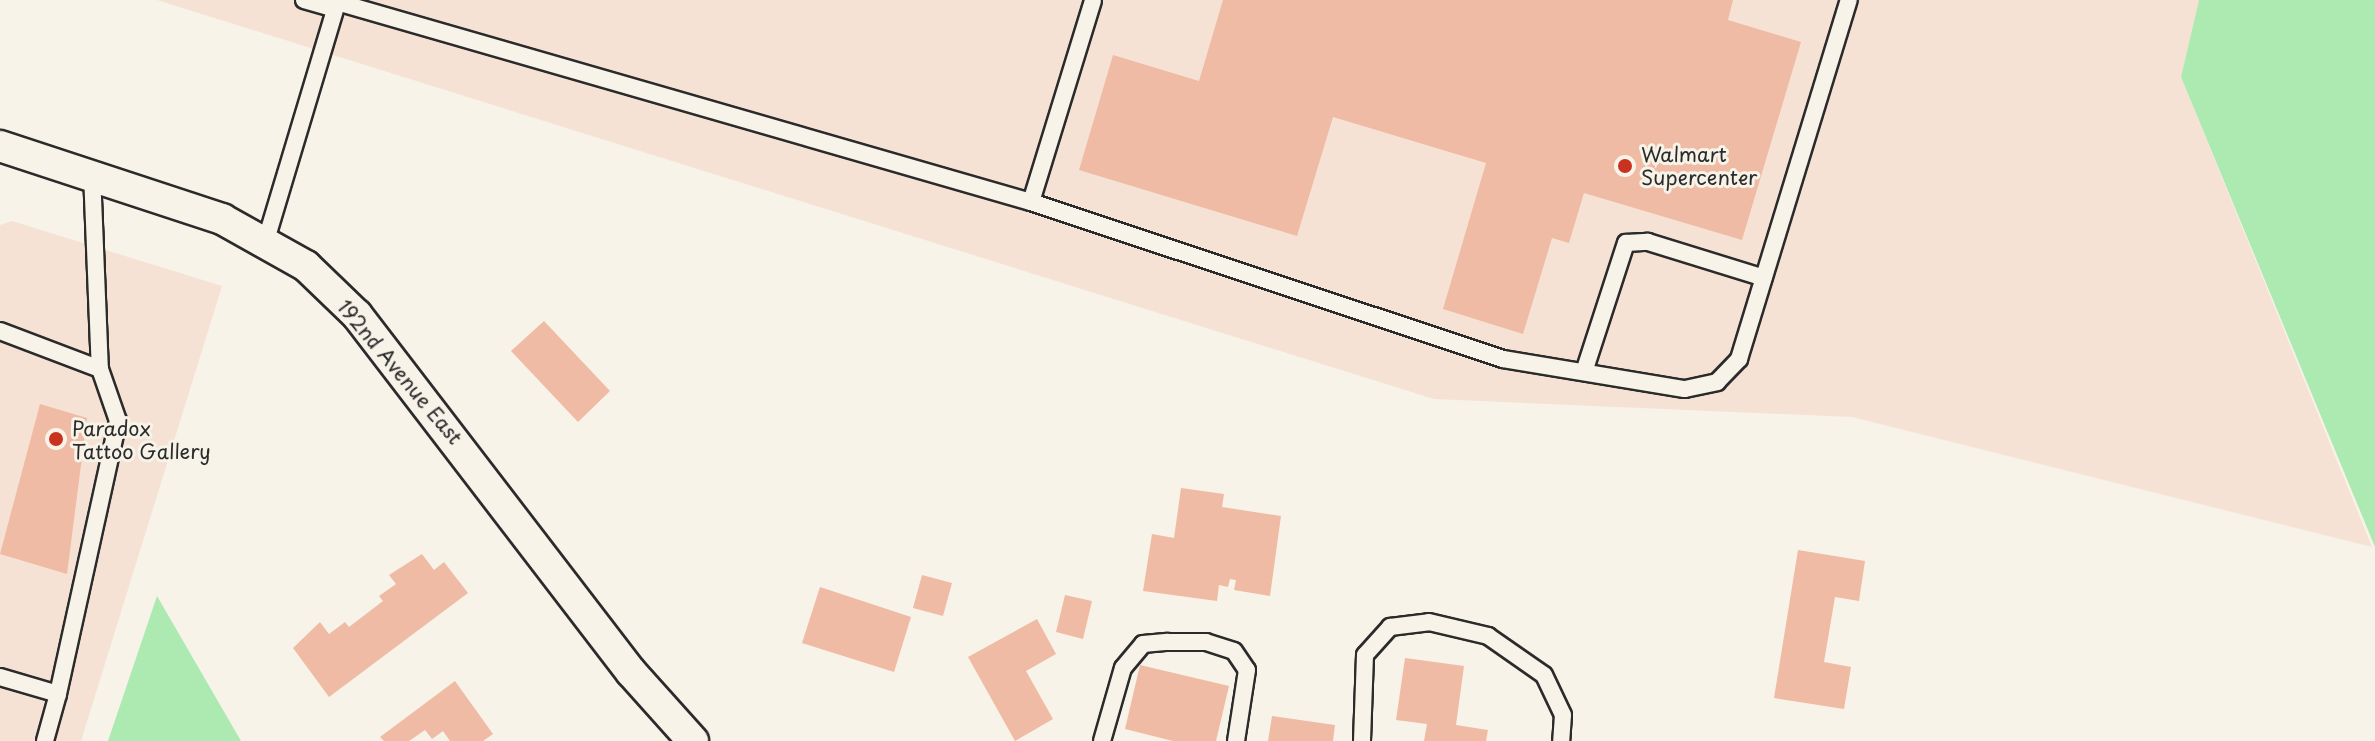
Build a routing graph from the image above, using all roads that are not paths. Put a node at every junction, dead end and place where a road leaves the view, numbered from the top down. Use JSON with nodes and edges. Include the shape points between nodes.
{"nodes":[{"id":1,"x":304,"y":0,"type":"edge"},
{"id":2,"x":1093,"y":0,"type":"edge"},
{"id":3,"x":1849,"y":0,"type":"edge"},
{"id":4,"x":337,"y":4,"type":"edge"},
{"id":5,"x":0,"y":146,"type":"edge"},
{"id":6,"x":92,"y":173,"type":"junction"},
{"id":7,"x":1031,"y":202,"type":"junction"},
{"id":8,"x":266,"y":240,"type":"junction"},
{"id":9,"x":1764,"y":278,"type":"junction"},
{"id":10,"x":0,"y":331,"type":"edge"},
{"id":11,"x":100,"y":369,"type":"junction"},
{"id":12,"x":1584,"y":372,"type":"junction"},
{"id":13,"x":0,"y":677,"type":"edge"},
{"id":14,"x":58,"y":694,"type":"junction"},
{"id":15,"x":45,"y":741,"type":"edge"},
{"id":16,"x":693,"y":741,"type":"edge"},
{"id":17,"x":1102,"y":741,"type":"edge"},
{"id":18,"x":1236,"y":741,"type":"edge"},
{"id":19,"x":1362,"y":741,"type":"edge"},
{"id":20,"x":1561,"y":741,"type":"edge"}],
"edges":[{"from":1,"to":4,"type":"lane"},
{"from":2,"to":7,"type":"lane"},
{"from":3,"to":9,"type":"lane"},
{"from":4,"to":7,"type":"lane"},
{"from":4,"to":8,"type":"lane"},
{"from":5,"to":6,"type":"street","name":"192nd Avenue East"},
{"from":6,"to":8,"type":"street","name":"192nd Avenue East"},
{"from":6,"to":11,"type":"lane"},
{"from":7,"to":12,"type":"lane","via":[[1503,359]]},
{"from":8,"to":16,"type":"street","name":"192nd Avenue East","via":[[306,266],[357,315],[631,672]]},
{"from":9,"to":12,"type":"lane","via":[[1739,359],[1717,382],[1685,389]]},
{"from":9,"to":12,"type":"lane","via":[[1648,242],[1626,243]]},
{"from":10,"to":11,"type":"lane"},
{"from":11,"to":14,"type":"lane","via":[[118,421]]},
{"from":13,"to":14,"type":"lane"},
{"from":14,"to":15,"type":"lane"},
{"from":17,"to":18,"type":"lane","via":[[1123,668],[1143,644],[1168,642],[1206,642],[1234,651],[1247,670]]},
{"from":19,"to":20,"type":"lane","via":[[1365,655],[1390,627],[1429,622],[1488,636],[1544,675],[1563,715]]}]}
